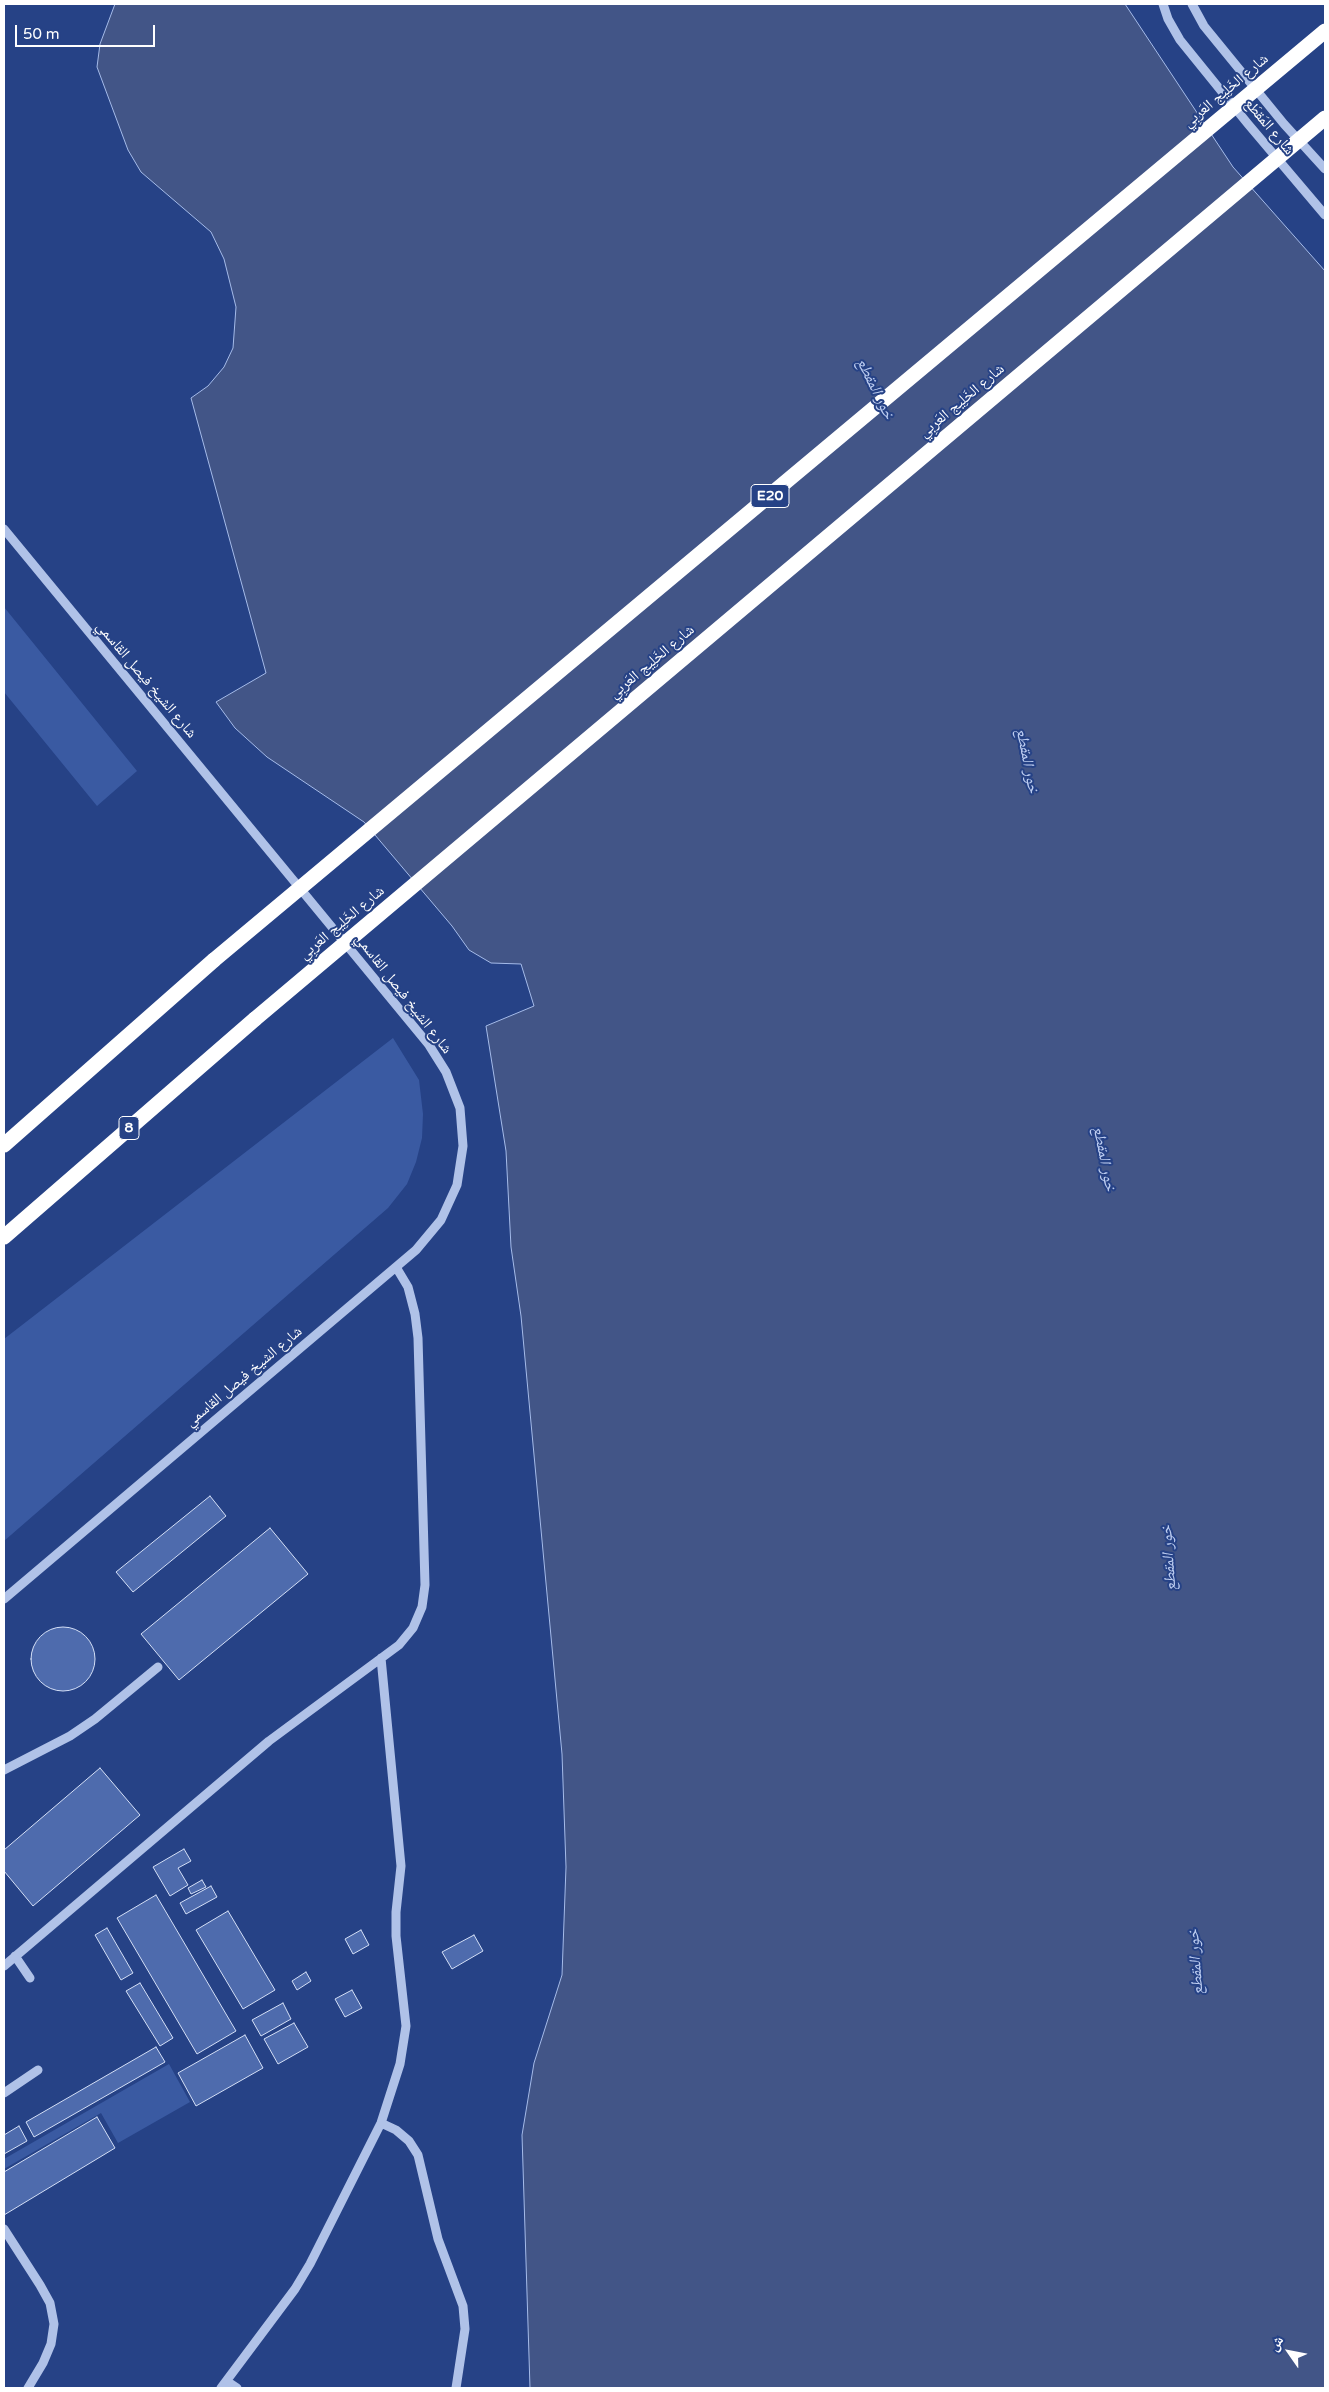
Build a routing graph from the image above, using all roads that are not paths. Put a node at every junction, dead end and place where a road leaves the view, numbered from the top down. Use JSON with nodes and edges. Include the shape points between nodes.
{"nodes":[{"id":1,"x":1163,"y":4,"type":"edge"},
{"id":2,"x":1192,"y":4,"type":"edge"},
{"id":3,"x":1325,"y":32,"type":"edge"},
{"id":4,"x":1325,"y":118,"type":"edge"},
{"id":5,"x":1325,"y":169,"type":"edge"},
{"id":6,"x":1325,"y":215,"type":"edge"},
{"id":7,"x":4,"y":530,"type":"edge"},
{"id":8,"x":4,"y":1145,"type":"edge"},
{"id":9,"x":4,"y":1236,"type":"edge"},
{"id":10,"x":396,"y":1267,"type":"junction"},
{"id":11,"x":4,"y":1599,"type":"edge"},
{"id":12,"x":381,"y":1658,"type":"junction"},
{"id":13,"x":158,"y":1667,"type":"dead end"},
{"id":14,"x":4,"y":1770,"type":"edge"},
{"id":15,"x":15,"y":1956,"type":"junction"},
{"id":16,"x":4,"y":1966,"type":"edge"},
{"id":17,"x":30,"y":1978,"type":"dead end"},
{"id":18,"x":38,"y":2070,"type":"dead end"},
{"id":19,"x":4,"y":2093,"type":"edge"},
{"id":20,"x":381,"y":2123,"type":"junction"},
{"id":21,"x":4,"y":2229,"type":"edge"},
{"id":22,"x":224,"y":2385,"type":"edge"},
{"id":23,"x":28,"y":2388,"type":"edge"},
{"id":24,"x":236,"y":2388,"type":"edge"},
{"id":25,"x":456,"y":2388,"type":"edge"}],
"edges":[{"from":1,"to":6,"type":"street","name":"شارع المَقطَع","via":[[1180,40]]},
{"from":2,"to":5,"type":"street","name":"شارع المَقطَع","via":[[1204,26]]},
{"from":3,"to":8,"type":"highway","name":"شارع الخَلِيج العَربِي","number":"E20","bridge":true,"via":[[214,960]]},
{"from":4,"to":9,"type":"highway","name":"شارع الخَلِيج العَربِي","number":"8","bridge":true,"via":[[254,1019]]},
{"from":7,"to":10,"type":"street","name":"شارع الشيخ فيصل القاسمي","via":[[429,1045],[446,1072],[460,1108],[463,1146],[457,1184],[441,1220],[416,1250]]},
{"from":10,"to":11,"type":"street","name":"شارع الشيخ فيصل القاسمي"},
{"from":10,"to":12,"type":"street","via":[[408,1287],[418,1338],[425,1585],[422,1607],[413,1628],[399,1645]]},
{"from":12,"to":15,"type":"street","via":[[269,1742]]},
{"from":12,"to":20,"type":"street","via":[[401,1866],[396,1936],[406,2026],[400,2064]]},
{"from":13,"to":14,"type":"street","via":[[70,1736]]},
{"from":15,"to":16,"type":"street"},
{"from":15,"to":17,"type":"street"},
{"from":18,"to":19,"type":"street"},
{"from":20,"to":22,"type":"street","via":[[295,2289]]},
{"from":20,"to":25,"type":"street","via":[[409,2141],[418,2155],[438,2238],[463,2306],[465,2329]]},
{"from":21,"to":23,"type":"street","via":[[50,2303],[54,2324],[51,2344]]},
{"from":22,"to":24,"type":"street"}]}
